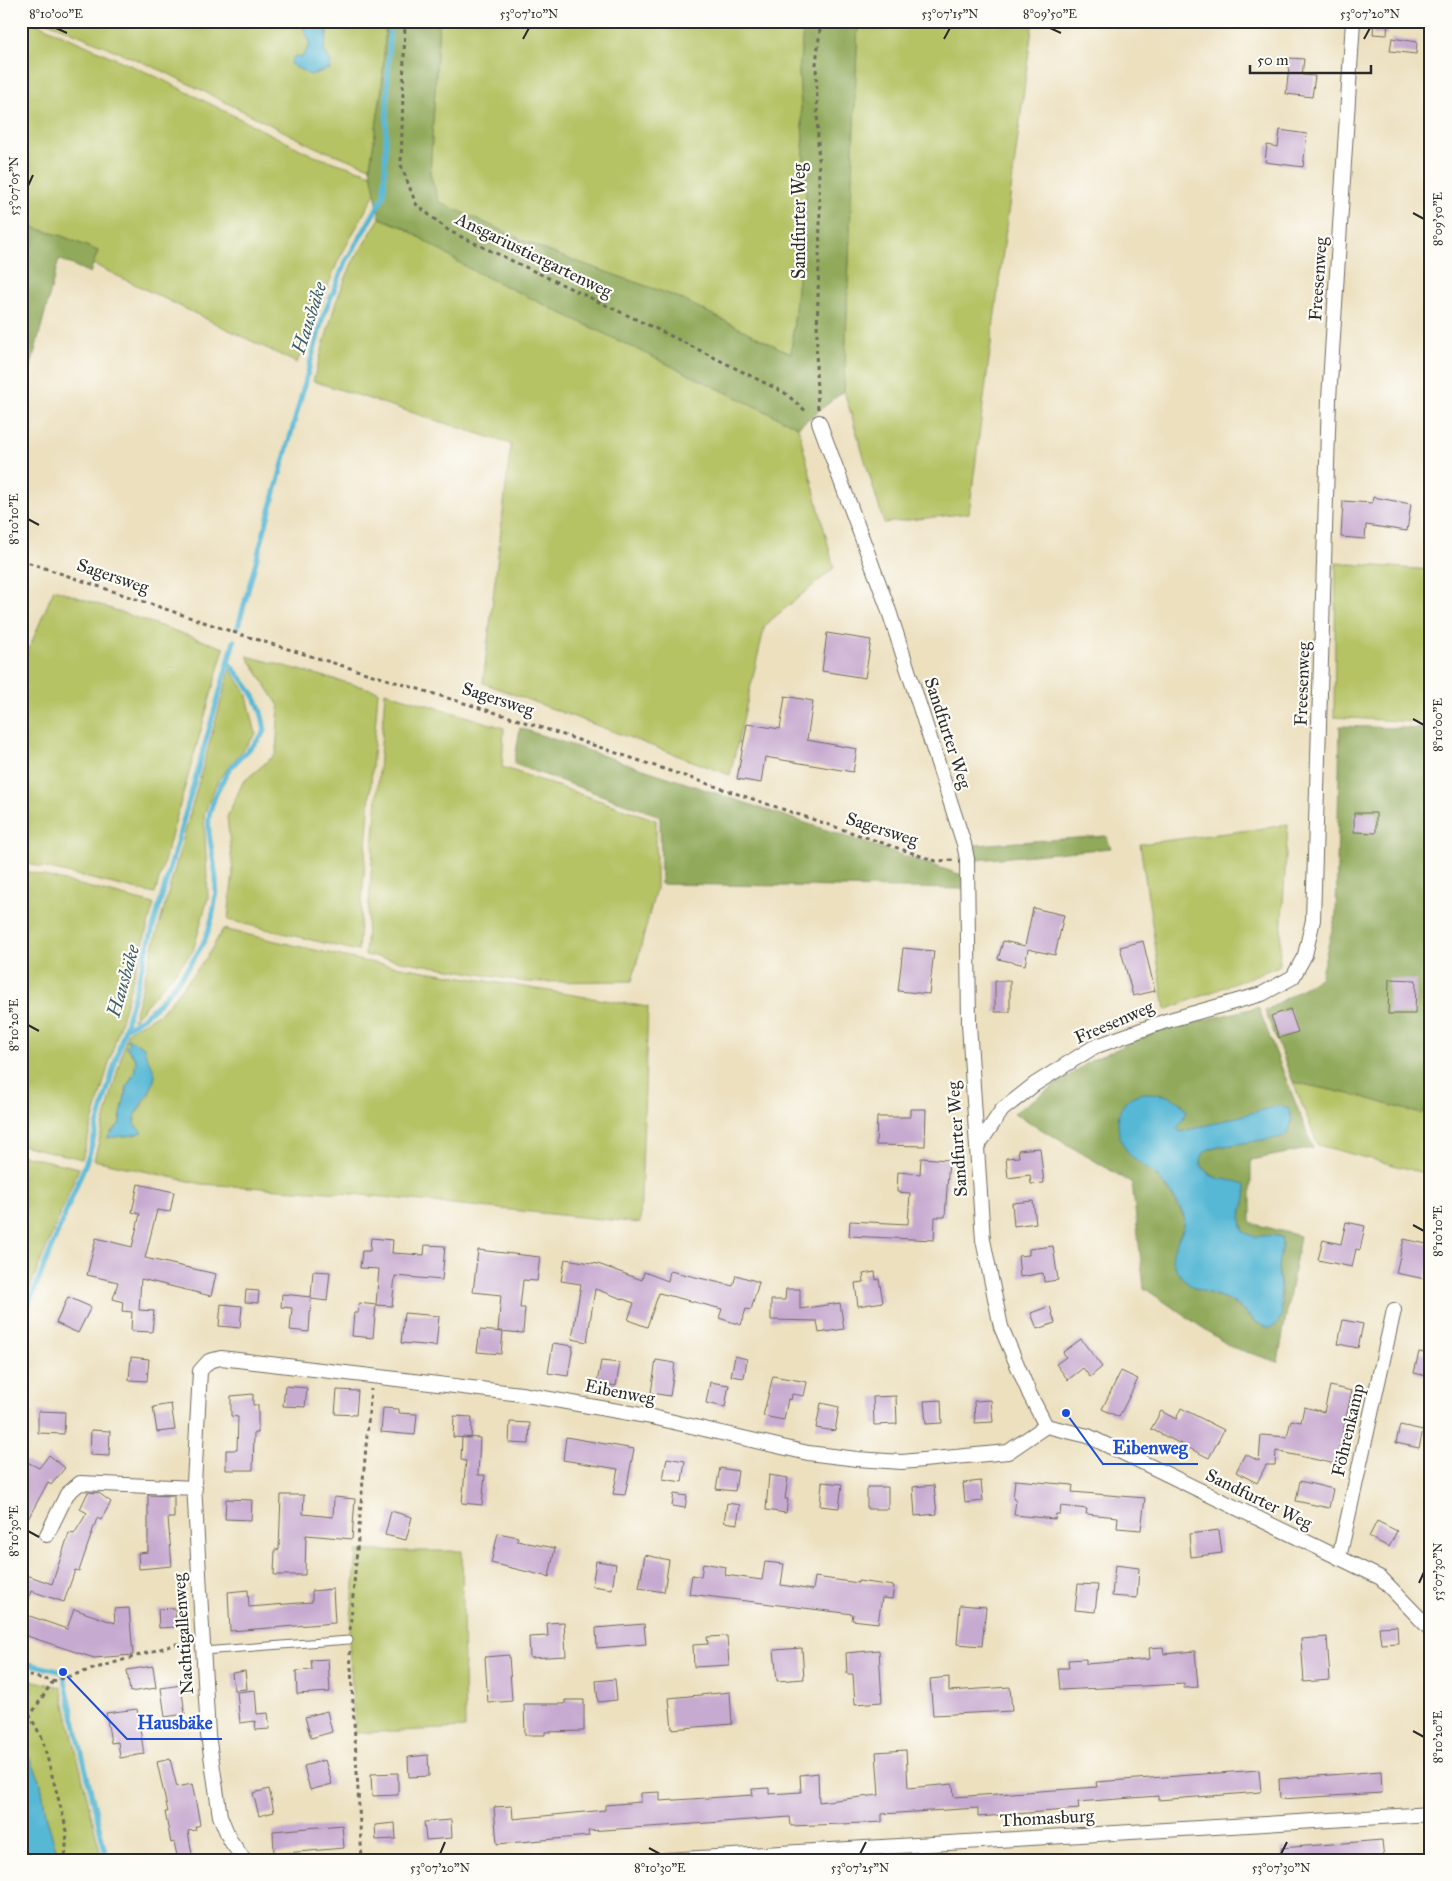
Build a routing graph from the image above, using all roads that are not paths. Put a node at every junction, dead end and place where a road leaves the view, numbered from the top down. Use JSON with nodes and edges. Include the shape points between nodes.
{"nodes":[{"id":1,"x":1353,"y":21,"type":"edge"},
{"id":2,"x":819,"y":422,"type":"road end"},
{"id":3,"x":977,"y":1147,"type":"junction"},
{"id":4,"x":1394,"y":1310,"type":"dead end"},
{"id":5,"x":198,"y":1391,"type":"joint"},
{"id":6,"x":1046,"y":1426,"type":"junction"},
{"id":7,"x":195,"y":1488,"type":"junction"},
{"id":8,"x":47,"y":1535,"type":"dead end"},
{"id":9,"x":1339,"y":1558,"type":"junction"},
{"id":10,"x":1431,"y":1630,"type":"edge"},
{"id":11,"x":349,"y":1640,"type":"road end"},
{"id":12,"x":203,"y":1652,"type":"junction"},
{"id":13,"x":1431,"y":1814,"type":"edge"},
{"id":14,"x":244,"y":1860,"type":"edge"},
{"id":15,"x":666,"y":1860,"type":"edge"}],
"edges":[{"from":1,"to":3,"type":"street","name":"Freesenweg","via":[[1329,399],[1313,920],[1305,955],[1293,977],[1262,994],[1166,1021],[1094,1047],[1035,1084],[1002,1110]]},
{"from":2,"to":3,"type":"street","name":"Sandfurter Weg","via":[[891,618],[967,859],[969,1024]]},
{"from":3,"to":6,"type":"street","name":"Sandfurter Weg","via":[[982,1240],[1001,1327]]},
{"from":4,"to":9,"type":"street","name":"Föhrenkamp"},
{"from":5,"to":6,"type":"street","name":"Eibenweg","via":[[200,1371],[210,1361],[221,1358],[573,1402],[808,1453],[902,1462],[1008,1452]]},
{"from":5,"to":7,"type":"street","name":"Nachtigallenweg"},
{"from":6,"to":9,"type":"street","name":"Sandfurter Weg","via":[[1088,1436]]},
{"from":7,"to":8,"type":"street","via":[[80,1483],[67,1494]]},
{"from":7,"to":12,"type":"street","name":"Nachtigallenweg"},
{"from":9,"to":10,"type":"street","name":"Sandfurter Weg","via":[[1381,1578]]},
{"from":11,"to":12,"type":"lane"},
{"from":12,"to":14,"type":"street","name":"Nachtigallenweg","via":[[208,1735],[220,1816],[230,1840]]},
{"from":13,"to":15,"type":"street","name":"Thomasburg"}]}
